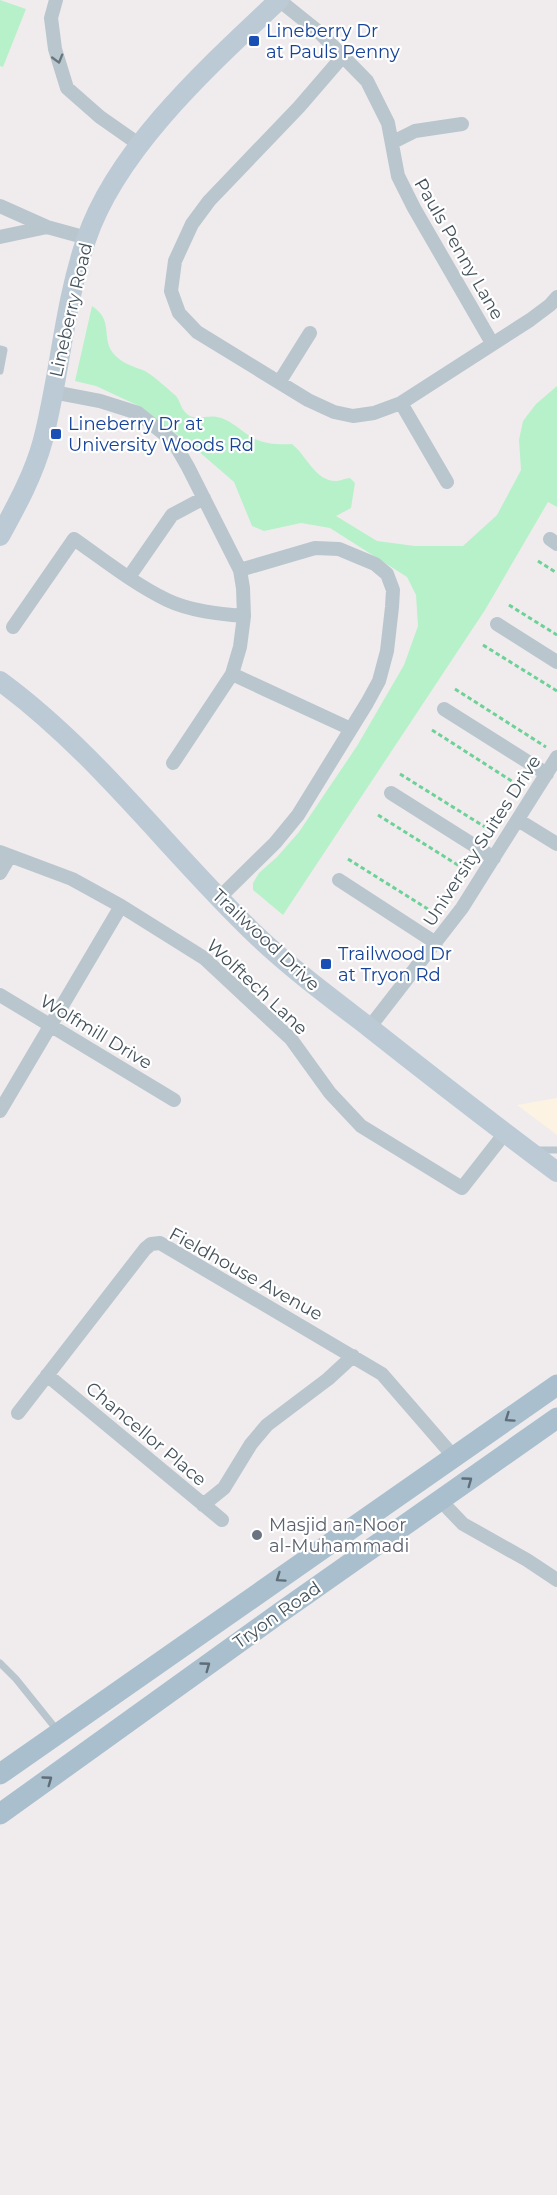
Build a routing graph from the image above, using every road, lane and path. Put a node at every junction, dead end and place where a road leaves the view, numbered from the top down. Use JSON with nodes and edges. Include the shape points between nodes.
{"nodes":[{"id":1,"x":279,"y":0,"type":"edge"},
{"id":2,"x":55,"y":1,"type":"edge"},
{"id":3,"x":343,"y":56,"type":"junction"},
{"id":4,"x":462,"y":124,"type":"dead end"},
{"id":5,"x":393,"y":142,"type":"junction"},
{"id":6,"x":140,"y":145,"type":"junction"},
{"id":7,"x":0,"y":206,"type":"edge"},
{"id":8,"x":0,"y":217,"type":"edge"},
{"id":9,"x":20,"y":217,"type":"junction"},
{"id":10,"x":47,"y":227,"type":"junction"},
{"id":11,"x":0,"y":237,"type":"edge"},
{"id":12,"x":87,"y":238,"type":"junction"},
{"id":13,"x":557,"y":297,"type":"edge"},
{"id":14,"x":310,"y":333,"type":"dead end"},
{"id":15,"x":492,"y":343,"type":"junction"},
{"id":16,"x":0,"y":349,"type":"edge"},
{"id":17,"x":0,"y":371,"type":"edge"},
{"id":18,"x":280,"y":381,"type":"junction"},
{"id":19,"x":53,"y":392,"type":"junction"},
{"id":20,"x":401,"y":403,"type":"junction"},
{"id":21,"x":447,"y":482,"type":"dead end"},
{"id":22,"x":204,"y":498,"type":"junction"},
{"id":23,"x":0,"y":536,"type":"edge"},
{"id":24,"x":538,"y":561,"type":"dead end"},
{"id":25,"x":240,"y":570,"type":"junction"},
{"id":26,"x":557,"y":573,"type":"edge"},
{"id":27,"x":129,"y":577,"type":"junction"},
{"id":28,"x":509,"y":605,"type":"dead end"},
{"id":29,"x":244,"y":616,"type":"junction"},
{"id":30,"x":497,"y":624,"type":"dead end"},
{"id":31,"x":13,"y":627,"type":"dead end"},
{"id":32,"x":557,"y":635,"type":"edge"},
{"id":33,"x":483,"y":645,"type":"dead end"},
{"id":34,"x":557,"y":662,"type":"edge"},
{"id":35,"x":232,"y":674,"type":"junction"},
{"id":36,"x":0,"y":681,"type":"edge"},
{"id":37,"x":455,"y":689,"type":"dead end"},
{"id":38,"x":557,"y":691,"type":"edge"},
{"id":39,"x":444,"y":709,"type":"dead end"},
{"id":40,"x":351,"y":729,"type":"junction"},
{"id":41,"x":432,"y":730,"type":"dead end"},
{"id":42,"x":546,"y":747,"type":"dead end"},
{"id":43,"x":557,"y":757,"type":"edge"},
{"id":44,"x":173,"y":763,"type":"dead end"},
{"id":45,"x":400,"y":774,"type":"dead end"},
{"id":46,"x":547,"y":774,"type":"junction"},
{"id":47,"x":521,"y":787,"type":"dead end"},
{"id":48,"x":391,"y":793,"type":"dead end"},
{"id":49,"x":378,"y":815,"type":"dead end"},
{"id":50,"x":518,"y":819,"type":"junction"},
{"id":51,"x":493,"y":832,"type":"dead end"},
{"id":52,"x":557,"y":844,"type":"edge"},
{"id":53,"x":5,"y":854,"type":"edge"},
{"id":54,"x":494,"y":858,"type":"junction"},
{"id":55,"x":348,"y":860,"type":"dead end"},
{"id":56,"x":469,"y":872,"type":"dead end"},
{"id":57,"x":0,"y":873,"type":"edge"},
{"id":58,"x":339,"y":880,"type":"dead end"},
{"id":59,"x":219,"y":898,"type":"junction"},
{"id":60,"x":121,"y":906,"type":"junction"},
{"id":61,"x":441,"y":917,"type":"dead end"},
{"id":62,"x":436,"y":943,"type":"junction"},
{"id":63,"x":0,"y":995,"type":"edge"},
{"id":64,"x":51,"y":1026,"type":"junction"},
{"id":65,"x":369,"y":1028,"type":"junction"},
{"id":66,"x":174,"y":1100,"type":"dead end"},
{"id":67,"x":0,"y":1111,"type":"edge"},
{"id":68,"x":505,"y":1133,"type":"junction"},
{"id":69,"x":528,"y":1150,"type":"junction"},
{"id":70,"x":557,"y":1150,"type":"edge"},
{"id":71,"x":557,"y":1172,"type":"edge"},
{"id":72,"x":353,"y":1356,"type":"junction"},
{"id":73,"x":47,"y":1375,"type":"junction"},
{"id":74,"x":557,"y":1385,"type":"edge"},
{"id":75,"x":18,"y":1413,"type":"dead end"},
{"id":76,"x":557,"y":1418,"type":"edge"},
{"id":77,"x":454,"y":1457,"type":"junction"},
{"id":78,"x":441,"y":1501,"type":"junction"},
{"id":79,"x":203,"y":1505,"type":"junction"},
{"id":80,"x":222,"y":1520,"type":"dead end"},
{"id":81,"x":557,"y":1580,"type":"edge"},
{"id":82,"x":0,"y":1663,"type":"edge"},
{"id":83,"x":102,"y":1702,"type":"junction"},
{"id":84,"x":58,"y":1732,"type":"junction"},
{"id":85,"x":0,"y":1773,"type":"edge"},
{"id":86,"x":0,"y":1813,"type":"edge"}],
"edges":[{"from":1,"to":3,"type":"street","name":"Pauls Penny Lane"},
{"from":1,"to":6,"type":"street","name":"Lineberry Road","via":[[207,69]]},
{"from":2,"to":6,"type":"street","one_way":true,"via":[[51,18],[66,87]]},
{"from":3,"to":5,"type":"street","name":"Pauls Penny Lane","via":[[367,81]]},
{"from":3,"to":18,"type":"street","via":[[209,201],[192,224],[175,261],[171,291],[179,313],[197,332]]},
{"from":4,"to":5,"type":"street","via":[[416,131]]},
{"from":5,"to":15,"type":"street","name":"Pauls Penny Lane","via":[[398,176]]},
{"from":6,"to":12,"type":"street","name":"Lineberry Road","via":[[110,190]]},
{"from":7,"to":9,"type":"street"},
{"from":8,"to":9,"type":"street"},
{"from":9,"to":10,"type":"street"},
{"from":10,"to":11,"type":"street"},
{"from":10,"to":12,"type":"street"},
{"from":12,"to":19,"type":"street","name":"Lineberry Road","via":[[72,288]]},
{"from":13,"to":15,"type":"street","via":[[537,315]]},
{"from":14,"to":18,"type":"street"},
{"from":15,"to":20,"type":"street"},
{"from":16,"to":17,"type":"lane","via":[[4,350]]},
{"from":18,"to":20,"type":"street","via":[[308,400],[353,416]]},
{"from":19,"to":22,"type":"street","via":[[138,413],[173,441]]},
{"from":19,"to":23,"type":"street","name":"Lineberry Road","via":[[36,465]]},
{"from":20,"to":21,"type":"street"},
{"from":22,"to":25,"type":"street"},
{"from":22,"to":27,"type":"street","via":[[172,515]]},
{"from":24,"to":26,"type":"path"},
{"from":25,"to":29,"type":"street"},
{"from":25,"to":40,"type":"street","via":[[315,548],[339,549],[375,564],[387,574],[393,591],[387,651],[379,681]]},
{"from":27,"to":29,"type":"street","via":[[168,600],[216,614]]},
{"from":27,"to":31,"type":"street","via":[[74,539]]},
{"from":28,"to":32,"type":"path"},
{"from":29,"to":35,"type":"street"},
{"from":30,"to":34,"type":"street"},
{"from":33,"to":38,"type":"path"},
{"from":35,"to":40,"type":"street"},
{"from":35,"to":44,"type":"street"},
{"from":36,"to":59,"type":"street","name":"Trailwood Drive","via":[[93,762]]},
{"from":37,"to":42,"type":"path"},
{"from":39,"to":46,"type":"street"},
{"from":40,"to":59,"type":"street","via":[[298,815]]},
{"from":41,"to":47,"type":"path"},
{"from":43,"to":46,"type":"street","name":"University Suites Drive"},
{"from":45,"to":51,"type":"path"},
{"from":46,"to":50,"type":"street","name":"University Suites Drive"},
{"from":48,"to":54,"type":"street"},
{"from":49,"to":56,"type":"path"},
{"from":50,"to":52,"type":"street"},
{"from":50,"to":54,"type":"street","name":"University Suites Drive"},
{"from":53,"to":57,"type":"street"},
{"from":53,"to":60,"type":"street","name":"Wolftech Lane","via":[[72,879]]},
{"from":54,"to":62,"type":"street","name":"University Suites Drive"},
{"from":55,"to":61,"type":"path"},
{"from":58,"to":62,"type":"street"},
{"from":59,"to":65,"type":"street","name":"Trailwood Drive","via":[[282,958]]},
{"from":60,"to":64,"type":"street"},
{"from":60,"to":68,"type":"street","name":"Wolftech Lane","via":[[204,958],[291,1039],[330,1093],[361,1126],[462,1188]]},
{"from":62,"to":65,"type":"street","name":"University Suites Drive"},
{"from":63,"to":64,"type":"street","name":"Wolfmill Drive"},
{"from":64,"to":66,"type":"street","name":"Wolfmill Drive"},
{"from":64,"to":67,"type":"street"},
{"from":65,"to":68,"type":"street","name":"Trailwood Drive"},
{"from":68,"to":69,"type":"street","name":"Trailwood Drive"},
{"from":69,"to":70,"type":"lane"},
{"from":69,"to":71,"type":"street","name":"Trailwood Drive"},
{"from":72,"to":73,"type":"street","name":"Fieldhouse Avenue","via":[[160,1243],[146,1249]]},
{"from":72,"to":77,"type":"street","name":"Fieldhouse Avenue","via":[[382,1374]]},
{"from":72,"to":79,"type":"street","via":[[267,1425],[224,1488]]},
{"from":73,"to":75,"type":"street","name":"Fieldhouse Avenue"},
{"from":73,"to":79,"type":"street","name":"Chancellor Place"},
{"from":74,"to":77,"type":"main road","name":"Tryon Road","one_way":true},
{"from":78,"to":76,"type":"main road","name":"Tryon Road","one_way":true},
{"from":77,"to":83,"type":"main road","name":"Tryon Road","one_way":true},
{"from":78,"to":81,"type":"street","via":[[463,1524]]},
{"from":86,"to":78,"type":"main road","name":"Tryon Road","one_way":true},
{"from":79,"to":80,"type":"street","name":"Chancellor Place"},
{"from":82,"to":84,"type":"lane"},
{"from":83,"to":84,"type":"main road","name":"Tryon Road"},
{"from":83,"to":86,"type":"main road","via":[[75,1736],[12,1781]]},
{"from":84,"to":85,"type":"main road","name":"Tryon Road"}]}
